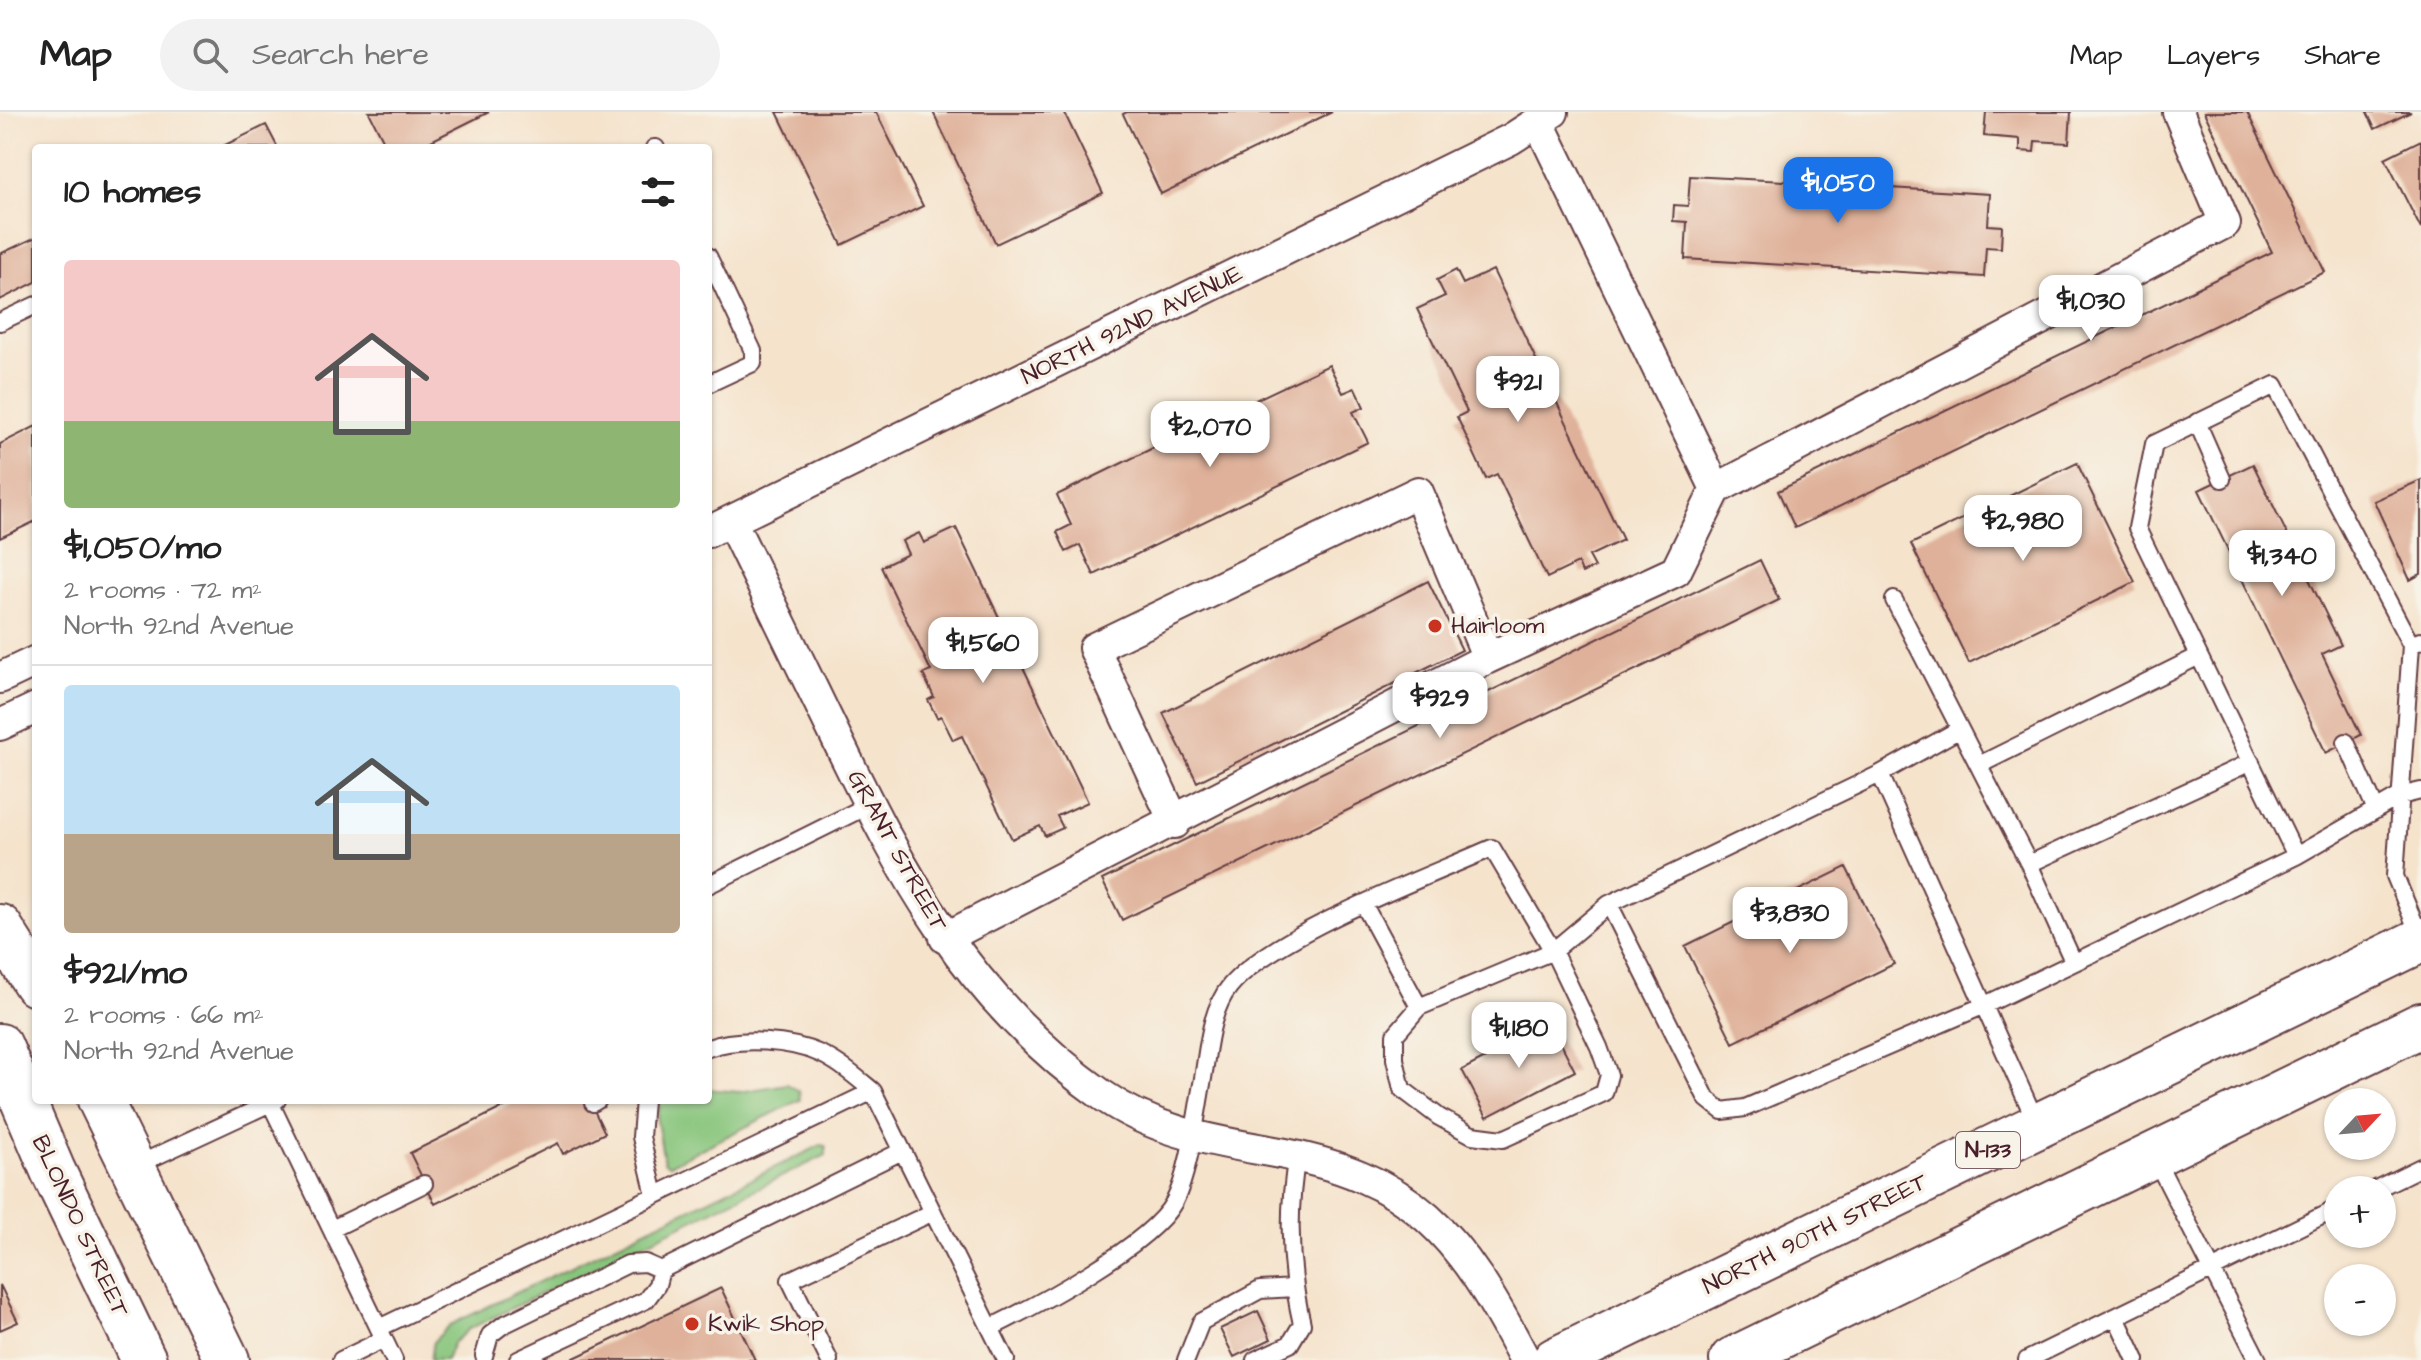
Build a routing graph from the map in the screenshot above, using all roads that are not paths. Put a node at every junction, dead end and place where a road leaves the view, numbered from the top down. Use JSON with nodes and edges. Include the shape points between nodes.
{"nodes":[{"id":1,"x":2178,"y":112,"type":"edge"},
{"id":2,"x":1546,"y":117,"type":"edge"},
{"id":3,"x":712,"y":264,"type":"edge"},
{"id":4,"x":32,"y":307,"type":"edge"},
{"id":5,"x":0,"y":322,"type":"edge"},
{"id":6,"x":712,"y":382,"type":"edge"},
{"id":7,"x":2197,"y":422,"type":"junction"},
{"id":8,"x":2222,"y":479,"type":"dead end"},
{"id":9,"x":1716,"y":489,"type":"junction"},
{"id":10,"x":720,"y":527,"type":"edge"},
{"id":11,"x":1894,"y":600,"type":"dead end"},
{"id":12,"x":2416,"y":642,"type":"edge"},
{"id":13,"x":2199,"y":656,"type":"junction"},
{"id":14,"x":1488,"y":658,"type":"junction"},
{"id":15,"x":32,"y":663,"type":"edge"},
{"id":16,"x":0,"y":678,"type":"edge"},
{"id":17,"x":32,"y":710,"type":"edge"},
{"id":18,"x":0,"y":725,"type":"edge"},
{"id":19,"x":1960,"y":729,"type":"junction"},
{"id":20,"x":2346,"y":742,"type":"dead end"},
{"id":21,"x":2251,"y":762,"type":"junction"},
{"id":22,"x":1979,"y":765,"type":"junction"},
{"id":23,"x":1880,"y":774,"type":"junction"},
{"id":24,"x":2421,"y":791,"type":"edge"},
{"id":25,"x":2400,"y":796,"type":"junction"},
{"id":26,"x":869,"y":805,"type":"junction"},
{"id":27,"x":2376,"y":810,"type":"junction"},
{"id":28,"x":1175,"y":823,"type":"junction"},
{"id":29,"x":2296,"y":856,"type":"junction"},
{"id":30,"x":2029,"y":864,"type":"junction"},
{"id":31,"x":712,"y":883,"type":"edge"},
{"id":32,"x":1609,"y":904,"type":"junction"},
{"id":33,"x":1364,"y":905,"type":"junction"},
{"id":34,"x":0,"y":927,"type":"edge"},
{"id":35,"x":945,"y":938,"type":"junction"},
{"id":36,"x":2421,"y":939,"type":"edge"},
{"id":37,"x":1553,"y":951,"type":"junction"},
{"id":38,"x":2073,"y":961,"type":"junction"},
{"id":39,"x":32,"y":978,"type":"edge"},
{"id":40,"x":1985,"y":1005,"type":"junction"},
{"id":41,"x":1419,"y":1007,"type":"junction"},
{"id":42,"x":2421,"y":1025,"type":"edge"},
{"id":43,"x":0,"y":1046,"type":"edge"},
{"id":44,"x":712,"y":1047,"type":"edge"},
{"id":45,"x":873,"y":1091,"type":"junction"},
{"id":46,"x":102,"y":1104,"type":"edge"},
{"id":47,"x":266,"y":1104,"type":"edge"},
{"id":48,"x":273,"y":1104,"type":"edge"},
{"id":49,"x":644,"y":1104,"type":"edge"},
{"id":50,"x":2037,"y":1126,"type":"junction"},
{"id":51,"x":1192,"y":1136,"type":"junction"},
{"id":52,"x":902,"y":1151,"type":"junction"},
{"id":53,"x":2154,"y":1155,"type":"junction"},
{"id":54,"x":1297,"y":1156,"type":"junction"},
{"id":55,"x":134,"y":1167,"type":"junction"},
{"id":56,"x":2421,"y":1167,"type":"edge"},
{"id":57,"x":2396,"y":1179,"type":"edge"},
{"id":58,"x":424,"y":1184,"type":"dead end"},
{"id":59,"x":655,"y":1195,"type":"junction"},
{"id":60,"x":933,"y":1212,"type":"junction"},
{"id":61,"x":2324,"y":1215,"type":"edge"},
{"id":62,"x":332,"y":1229,"type":"junction"},
{"id":63,"x":661,"y":1270,"type":"junction"},
{"id":64,"x":2213,"y":1271,"type":"junction"},
{"id":65,"x":1294,"y":1288,"type":"junction"},
{"id":66,"x":2116,"y":1317,"type":"junction"},
{"id":67,"x":990,"y":1328,"type":"junction"},
{"id":68,"x":382,"y":1333,"type":"junction"},
{"id":69,"x":485,"y":1359,"type":"edge"},
{"id":70,"x":144,"y":1360,"type":"edge"},
{"id":71,"x":227,"y":1360,"type":"edge"},
{"id":72,"x":341,"y":1360,"type":"edge"},
{"id":73,"x":394,"y":1360,"type":"edge"},
{"id":74,"x":518,"y":1360,"type":"edge"},
{"id":75,"x":829,"y":1360,"type":"edge"},
{"id":76,"x":1006,"y":1360,"type":"edge"},
{"id":77,"x":1186,"y":1360,"type":"edge"},
{"id":78,"x":1255,"y":1360,"type":"edge"},
{"id":79,"x":1525,"y":1360,"type":"edge"},
{"id":80,"x":1555,"y":1360,"type":"edge"},
{"id":81,"x":1732,"y":1360,"type":"edge"},
{"id":82,"x":2027,"y":1360,"type":"edge"},
{"id":83,"x":2136,"y":1360,"type":"edge"},
{"id":84,"x":2258,"y":1360,"type":"edge"}],
"edges":[{"from":1,"to":9,"type":"street","via":[[2225,223]]},
{"from":2,"to":9,"type":"street"},
{"from":2,"to":10,"type":"street","name":"NORTH 92ND AVENUE"},
{"from":3,"to":6,"type":"lane","via":[[753,351],[753,363]]},
{"from":4,"to":5,"type":"lane"},
{"from":7,"to":8,"type":"lane"},
{"from":7,"to":12,"type":"lane","via":[[2275,385]]},
{"from":7,"to":13,"type":"lane","via":[[2154,444],[2137,528]]},
{"from":9,"to":14,"type":"street","via":[[1676,571]]},
{"from":10,"to":26,"type":"street","name":"GRANT STREET"},
{"from":11,"to":19,"type":"lane"},
{"from":12,"to":25,"type":"lane"},
{"from":13,"to":21,"type":"lane"},
{"from":13,"to":22,"type":"lane"},
{"from":14,"to":28,"type":"street"},
{"from":14,"to":28,"type":"street","via":[[1418,492],[1094,648]]},
{"from":15,"to":16,"type":"street"},
{"from":17,"to":18,"type":"street"},
{"from":19,"to":22,"type":"lane"},
{"from":19,"to":23,"type":"lane"},
{"from":20,"to":27,"type":"lane"},
{"from":21,"to":29,"type":"lane"},
{"from":21,"to":30,"type":"lane"},
{"from":22,"to":30,"type":"lane"},
{"from":23,"to":32,"type":"lane"},
{"from":23,"to":40,"type":"lane"},
{"from":24,"to":25,"type":"lane"},
{"from":25,"to":27,"type":"lane"},
{"from":25,"to":36,"type":"lane","via":[[2395,876]]},
{"from":26,"to":31,"type":"lane"},
{"from":26,"to":35,"type":"street","name":"GRANT STREET"},
{"from":27,"to":29,"type":"lane"},
{"from":28,"to":35,"type":"street"},
{"from":29,"to":38,"type":"lane"},
{"from":30,"to":38,"type":"lane"},
{"from":32,"to":37,"type":"lane"},
{"from":32,"to":40,"type":"lane","via":[[1707,1099],[1722,1111],[1745,1108]]},
{"from":33,"to":37,"type":"lane","via":[[1492,848]]},
{"from":33,"to":41,"type":"lane"},
{"from":33,"to":51,"type":"lane","via":[[1272,952],[1231,985],[1216,1009]]},
{"from":34,"to":39,"type":"main road"},
{"from":35,"to":51,"type":"street","name":"GRANT STREET","via":[[998,1001],[1081,1079],[1137,1116]]},
{"from":36,"to":50,"type":"main road","name":"NORTH 90TH STREET","number":"N-133"},
{"from":37,"to":41,"type":"lane"},
{"from":37,"to":41,"type":"lane","via":[[1609,1075],[1604,1093],[1503,1139],[1472,1135],[1402,1089],[1395,1035]]},
{"from":38,"to":40,"type":"lane"},
{"from":40,"to":50,"type":"lane"},
{"from":42,"to":53,"type":"main road"},
{"from":43,"to":70,"type":"main road","name":"BLONDO STREET"},
{"from":44,"to":45,"type":"lane","via":[[747,1043],[819,1053]]},
{"from":45,"to":52,"type":"lane"},
{"from":45,"to":59,"type":"lane"},
{"from":46,"to":55,"type":"main road"},
{"from":47,"to":55,"type":"lane"},
{"from":48,"to":62,"type":"lane"},
{"from":49,"to":59,"type":"lane","via":[[641,1137]]},
{"from":50,"to":80,"type":"main road","name":"NORTH 90TH STREET","number":"N-133"},
{"from":51,"to":54,"type":"street","name":"GRANT STREET"},
{"from":51,"to":67,"type":"lane","via":[[1174,1201],[1161,1217],[1080,1279]]},
{"from":52,"to":60,"type":"lane"},
{"from":52,"to":63,"type":"lane"},
{"from":53,"to":64,"type":"lane"},
{"from":53,"to":81,"type":"main road"},
{"from":54,"to":65,"type":"lane","via":[[1289,1197]]},
{"from":54,"to":79,"type":"street","name":"GRANT STREET","via":[[1373,1180],[1436,1223],[1479,1277]]},
{"from":55,"to":71,"type":"main road"},
{"from":56,"to":57,"type":"lane"},
{"from":58,"to":62,"type":"lane"},
{"from":59,"to":68,"type":"lane"},
{"from":60,"to":67,"type":"lane"},
{"from":60,"to":75,"type":"lane","via":[[790,1280]]},
{"from":61,"to":64,"type":"lane"},
{"from":62,"to":68,"type":"lane"},
{"from":63,"to":69,"type":"lane","via":[[645,1263],[628,1264],[503,1325],[490,1335]]},
{"from":63,"to":74,"type":"lane","via":[[646,1300]]},
{"from":64,"to":66,"type":"lane"},
{"from":64,"to":84,"type":"lane"},
{"from":65,"to":77,"type":"lane","via":[[1260,1290],[1201,1322]]},
{"from":65,"to":78,"type":"lane","via":[[1302,1324],[1290,1344]]},
{"from":66,"to":82,"type":"lane"},
{"from":66,"to":83,"type":"lane"},
{"from":67,"to":76,"type":"lane"},
{"from":68,"to":72,"type":"lane"},
{"from":68,"to":73,"type":"lane"}]}
